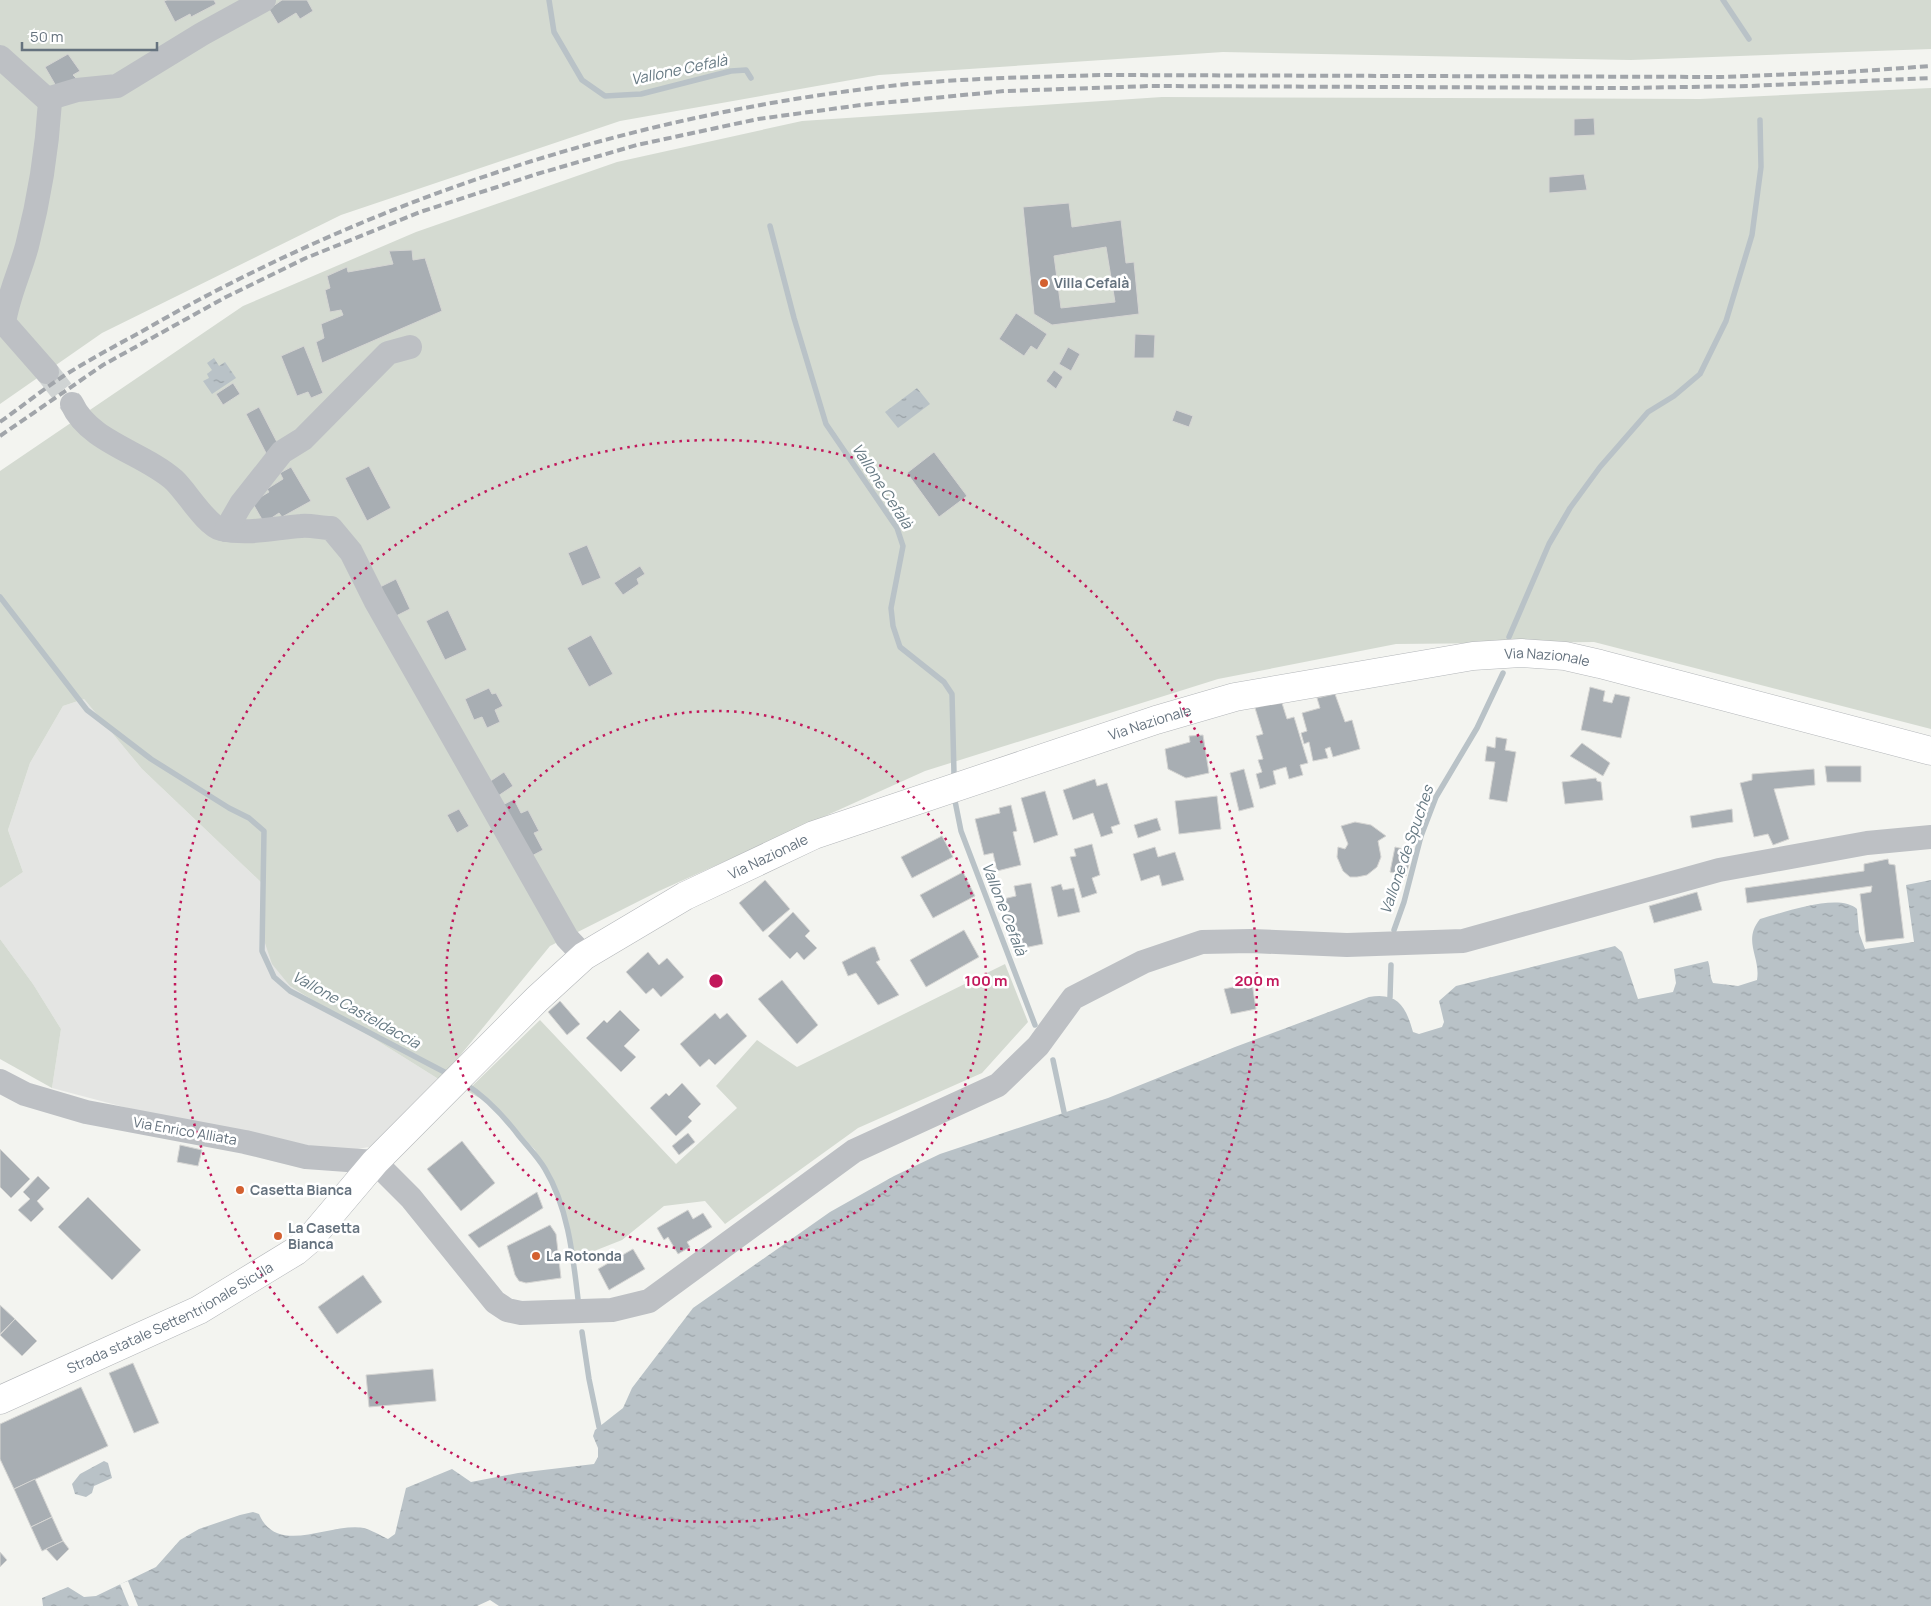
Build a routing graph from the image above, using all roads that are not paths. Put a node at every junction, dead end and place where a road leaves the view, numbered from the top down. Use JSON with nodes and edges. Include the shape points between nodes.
{"nodes":[{"id":1,"x":264,"y":0,"type":"edge"},
{"id":2,"x":0,"y":56,"type":"edge"},
{"id":3,"x":47,"y":99,"type":"junction"},
{"id":4,"x":410,"y":347,"type":"dead end"},
{"id":5,"x":48,"y":372,"type":"tunnel mouth"},
{"id":6,"x":72,"y":404,"type":"tunnel mouth"},
{"id":7,"x":226,"y":530,"type":"junction"},
{"id":8,"x":1931,"y":751,"type":"edge"},
{"id":9,"x":1931,"y":837,"type":"edge"},
{"id":10,"x":584,"y":956,"type":"junction"},
{"id":11,"x":0,"y":1081,"type":"edge"},
{"id":12,"x":450,"y":1086,"type":"joint"},
{"id":13,"x":375,"y":1162,"type":"junction"},
{"id":14,"x":0,"y":1400,"type":"edge"}],
"edges":[{"from":1,"to":3,"type":"street","via":[[117,86],[77,90]]},
{"from":2,"to":3,"type":"street"},
{"from":3,"to":5,"type":"street","via":[[50,102],[48,136],[29,236],[6,305],[4,322]]},
{"from":4,"to":7,"type":"street","via":[[388,354],[303,439],[282,452],[241,504]]},
{"from":6,"to":7,"type":"street","via":[[93,431],[174,480],[196,506],[219,528]]},
{"from":7,"to":10,"type":"street","via":[[246,533],[303,526],[331,528],[351,552],[567,938]]},
{"from":8,"to":10,"type":"main road","name":"Via Nazionale","via":[[1565,656],[1521,653],[1473,656],[1235,697],[1156,720],[814,835],[685,896]]},
{"from":9,"to":13,"type":"street","via":[[1867,843],[1719,870],[1463,941],[1347,945],[1202,942],[1143,962],[1073,998],[1038,1046],[998,1085],[854,1151],[649,1300],[612,1310],[521,1313],[495,1302],[411,1198]]},
{"from":10,"to":12,"type":"main road","name":"Via Nazionale"},
{"from":11,"to":13,"type":"street","name":"Via Enrico Alliata","via":[[25,1094],[86,1112],[306,1157]]},
{"from":12,"to":13,"type":"main road","name":"Strada statale Settentrionale Sicula"},
{"from":13,"to":14,"type":"main road","name":"Strada statale Settentrionale Sicula","via":[[309,1240],[280,1262],[199,1310]]}]}
